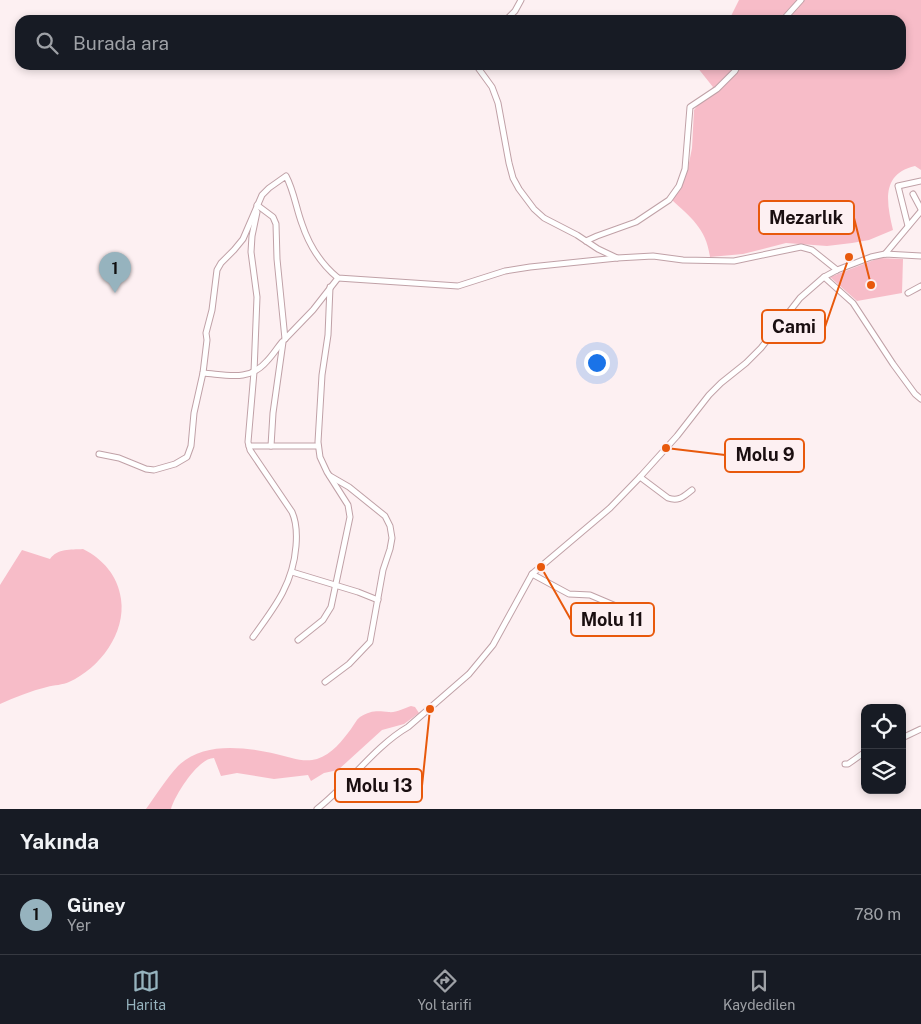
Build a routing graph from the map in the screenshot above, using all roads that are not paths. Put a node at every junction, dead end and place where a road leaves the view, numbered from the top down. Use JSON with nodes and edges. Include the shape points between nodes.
{"nodes":[{"id":1,"x":520,"y":0,"type":"edge"},
{"id":2,"x":801,"y":0,"type":"edge"},
{"id":3,"x":511,"y":15,"type":"edge"},
{"id":4,"x":788,"y":15,"type":"edge"},
{"id":5,"x":480,"y":70,"type":"edge"},
{"id":6,"x":736,"y":70,"type":"edge"},
{"id":7,"x":921,"y":181,"type":"edge"},
{"id":8,"x":913,"y":194,"type":"dead end"},
{"id":9,"x":257,"y":205,"type":"junction"},
{"id":10,"x":921,"y":208,"type":"edge"},
{"id":11,"x":908,"y":226,"type":"junction"},
{"id":12,"x":586,"y":242,"type":"junction"},
{"id":13,"x":885,"y":254,"type":"junction"},
{"id":14,"x":921,"y":256,"type":"edge"},
{"id":15,"x":617,"y":258,"type":"junction"},
{"id":16,"x":838,"y":270,"type":"junction"},
{"id":17,"x":824,"y":277,"type":"junction"},
{"id":18,"x":338,"y":278,"type":"junction"},
{"id":19,"x":921,"y":286,"type":"edge"},
{"id":20,"x":330,"y":287,"type":"junction"},
{"id":21,"x":908,"y":293,"type":"dead end"},
{"id":22,"x":203,"y":372,"type":"junction"},
{"id":23,"x":254,"y":372,"type":"junction"},
{"id":24,"x":921,"y":399,"type":"edge"},
{"id":25,"x":249,"y":446,"type":"junction"},
{"id":26,"x":271,"y":446,"type":"junction"},
{"id":27,"x":318,"y":446,"type":"junction"},
{"id":28,"x":99,"y":454,"type":"dead end"},
{"id":29,"x":329,"y":475,"type":"junction"},
{"id":30,"x":640,"y":477,"type":"junction"},
{"id":31,"x":692,"y":490,"type":"dead end"},
{"id":32,"x":292,"y":572,"type":"junction"},
{"id":33,"x":532,"y":574,"type":"junction"},
{"id":34,"x":336,"y":585,"type":"junction"},
{"id":35,"x":378,"y":600,"type":"junction"},
{"id":36,"x":607,"y":631,"type":"dead end"},
{"id":37,"x":253,"y":637,"type":"dead end"},
{"id":38,"x":298,"y":640,"type":"dead end"},
{"id":39,"x":325,"y":682,"type":"dead end"},
{"id":40,"x":921,"y":729,"type":"edge"},
{"id":41,"x":906,"y":736,"type":"edge"},
{"id":42,"x":861,"y":755,"type":"edge"},
{"id":43,"x":845,"y":764,"type":"dead end"},
{"id":44,"x":317,"y":809,"type":"edge"}],
"edges":[{"from":1,"to":3,"type":"street"},
{"from":2,"to":4,"type":"street"},
{"from":5,"to":12,"type":"street","via":[[492,87],[498,103],[509,163],[519,189],[544,218]]},
{"from":6,"to":12,"type":"street","via":[[717,89],[690,107],[686,169],[669,200],[636,222]]},
{"from":7,"to":11,"type":"street","via":[[898,186]]},
{"from":8,"to":10,"type":"street"},
{"from":9,"to":18,"type":"street","via":[[266,190],[286,176],[308,239],[321,261]]},
{"from":9,"to":20,"type":"street","via":[[273,217],[276,224],[285,339],[310,314]]},
{"from":9,"to":22,"type":"street","via":[[243,239],[217,270]]},
{"from":9,"to":23,"type":"street","via":[[251,252],[257,296]]},
{"from":10,"to":11,"type":"street"},
{"from":11,"to":13,"type":"street"},
{"from":12,"to":15,"type":"street"},
{"from":13,"to":14,"type":"street"},
{"from":13,"to":16,"type":"street"},
{"from":15,"to":16,"type":"street","via":[[653,256],[734,261],[802,247],[812,250]]},
{"from":15,"to":18,"type":"street","via":[[505,271],[458,286]]},
{"from":16,"to":17,"type":"street"},
{"from":17,"to":24,"type":"street","via":[[853,303],[893,364]]},
{"from":17,"to":30,"type":"street","via":[[800,298],[762,348],[721,383]]},
{"from":18,"to":20,"type":"street"},
{"from":19,"to":21,"type":"street"},
{"from":20,"to":27,"type":"street"},
{"from":22,"to":23,"type":"street","via":[[245,376]]},
{"from":22,"to":28,"type":"street","via":[[190,449],[182,461],[150,470]]},
{"from":23,"to":25,"type":"street"},
{"from":23,"to":26,"type":"street","via":[[283,342]]},
{"from":25,"to":26,"type":"street"},
{"from":25,"to":32,"type":"street","via":[[294,516],[296,533]]},
{"from":26,"to":27,"type":"street"},
{"from":27,"to":29,"type":"street"},
{"from":29,"to":34,"type":"street","via":[[350,514]]},
{"from":29,"to":35,"type":"street","via":[[385,516],[389,523],[391,543]]},
{"from":30,"to":31,"type":"street","via":[[672,500],[681,499]]},
{"from":30,"to":33,"type":"street","via":[[610,508]]},
{"from":32,"to":34,"type":"street"},
{"from":32,"to":37,"type":"street","via":[[282,594]]},
{"from":33,"to":36,"type":"street","via":[[569,594],[590,595],[616,606],[618,612]]},
{"from":33,"to":44,"type":"street","via":[[493,645],[469,674],[396,734]]},
{"from":34,"to":35,"type":"street"},
{"from":34,"to":38,"type":"street","via":[[328,614]]},
{"from":35,"to":39,"type":"street","via":[[368,646]]},
{"from":40,"to":41,"type":"street"},
{"from":42,"to":43,"type":"street"}]}
